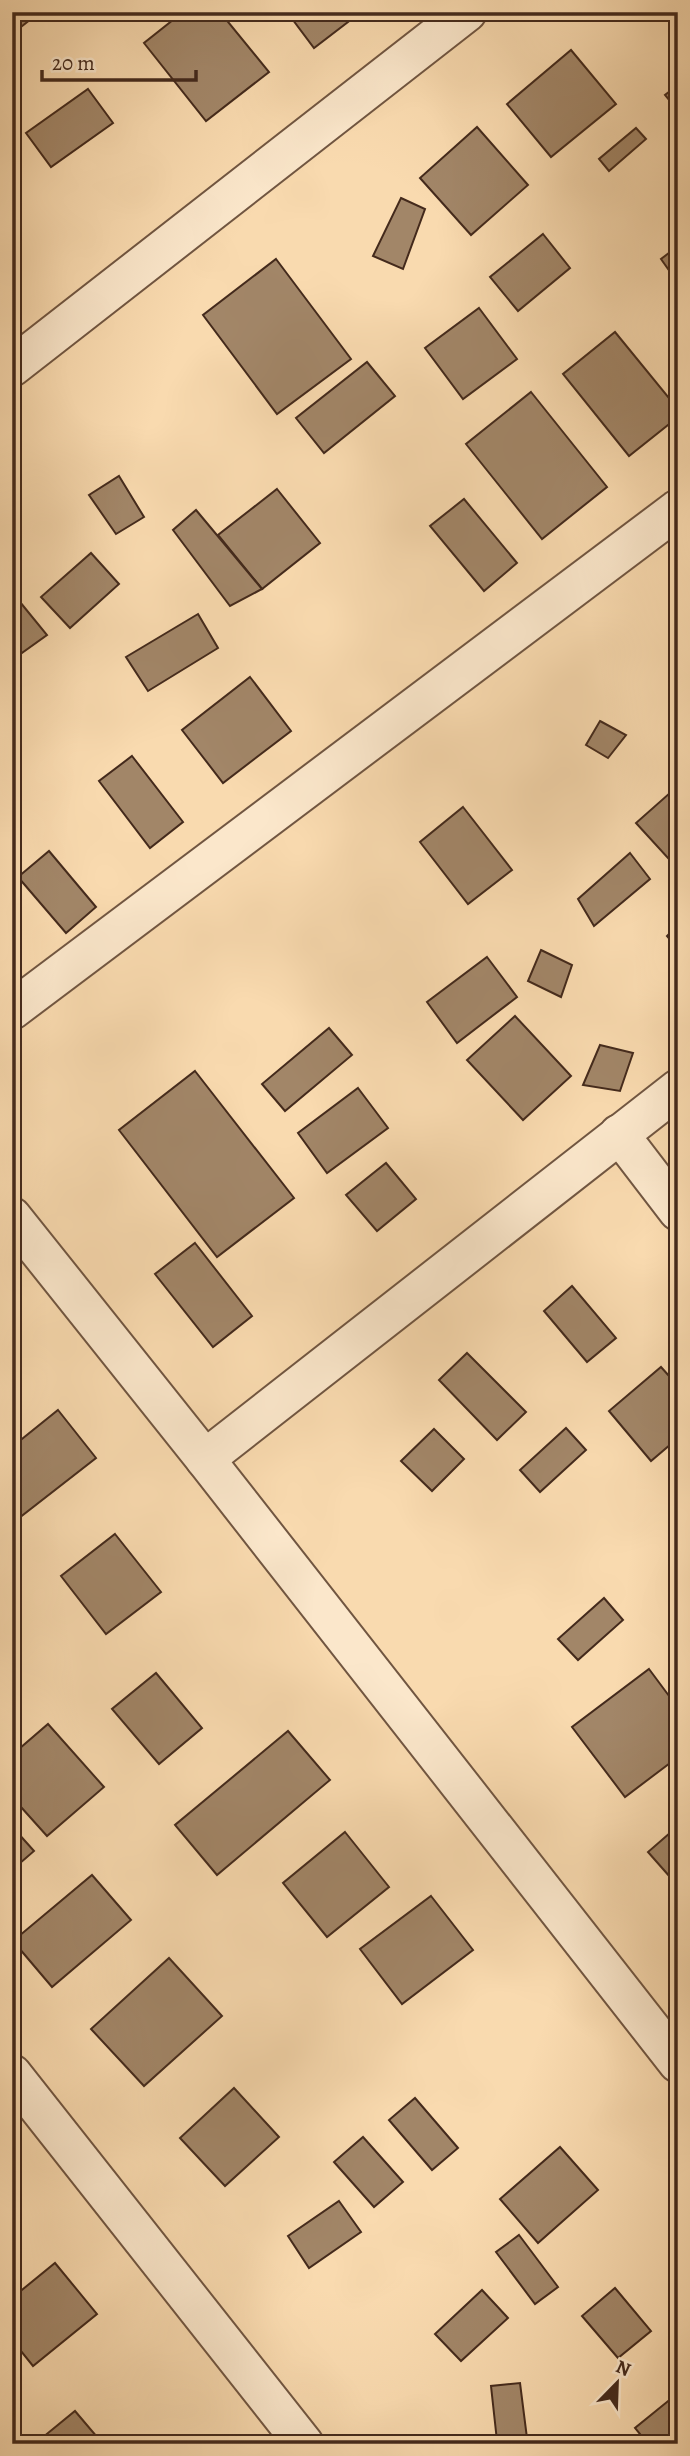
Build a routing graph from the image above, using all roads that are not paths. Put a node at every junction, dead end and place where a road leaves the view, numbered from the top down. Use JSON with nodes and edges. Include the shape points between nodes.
{"nodes":[{"id":1,"x":467,"y":12,"type":"edge"},
{"id":2,"x":12,"y":367,"type":"edge"},
{"id":3,"x":678,"y":509,"type":"edge"},
{"id":4,"x":12,"y":1010,"type":"edge"},
{"id":5,"x":678,"y":1089,"type":"edge"},
{"id":6,"x":619,"y":1134,"type":"junction"},
{"id":7,"x":678,"y":1211,"type":"edge"},
{"id":8,"x":12,"y":1217,"type":"edge"},
{"id":9,"x":205,"y":1459,"type":"junction"},
{"id":10,"x":678,"y":2063,"type":"edge"},
{"id":11,"x":12,"y":2074,"type":"edge"},
{"id":12,"x":304,"y":2444,"type":"edge"}],
"edges":[{"from":1,"to":2,"type":"street"},
{"from":3,"to":4,"type":"street"},
{"from":5,"to":6,"type":"street"},
{"from":6,"to":7,"type":"street"},
{"from":6,"to":9,"type":"street"},
{"from":8,"to":9,"type":"street"},
{"from":9,"to":10,"type":"street"},
{"from":11,"to":12,"type":"street"}]}
